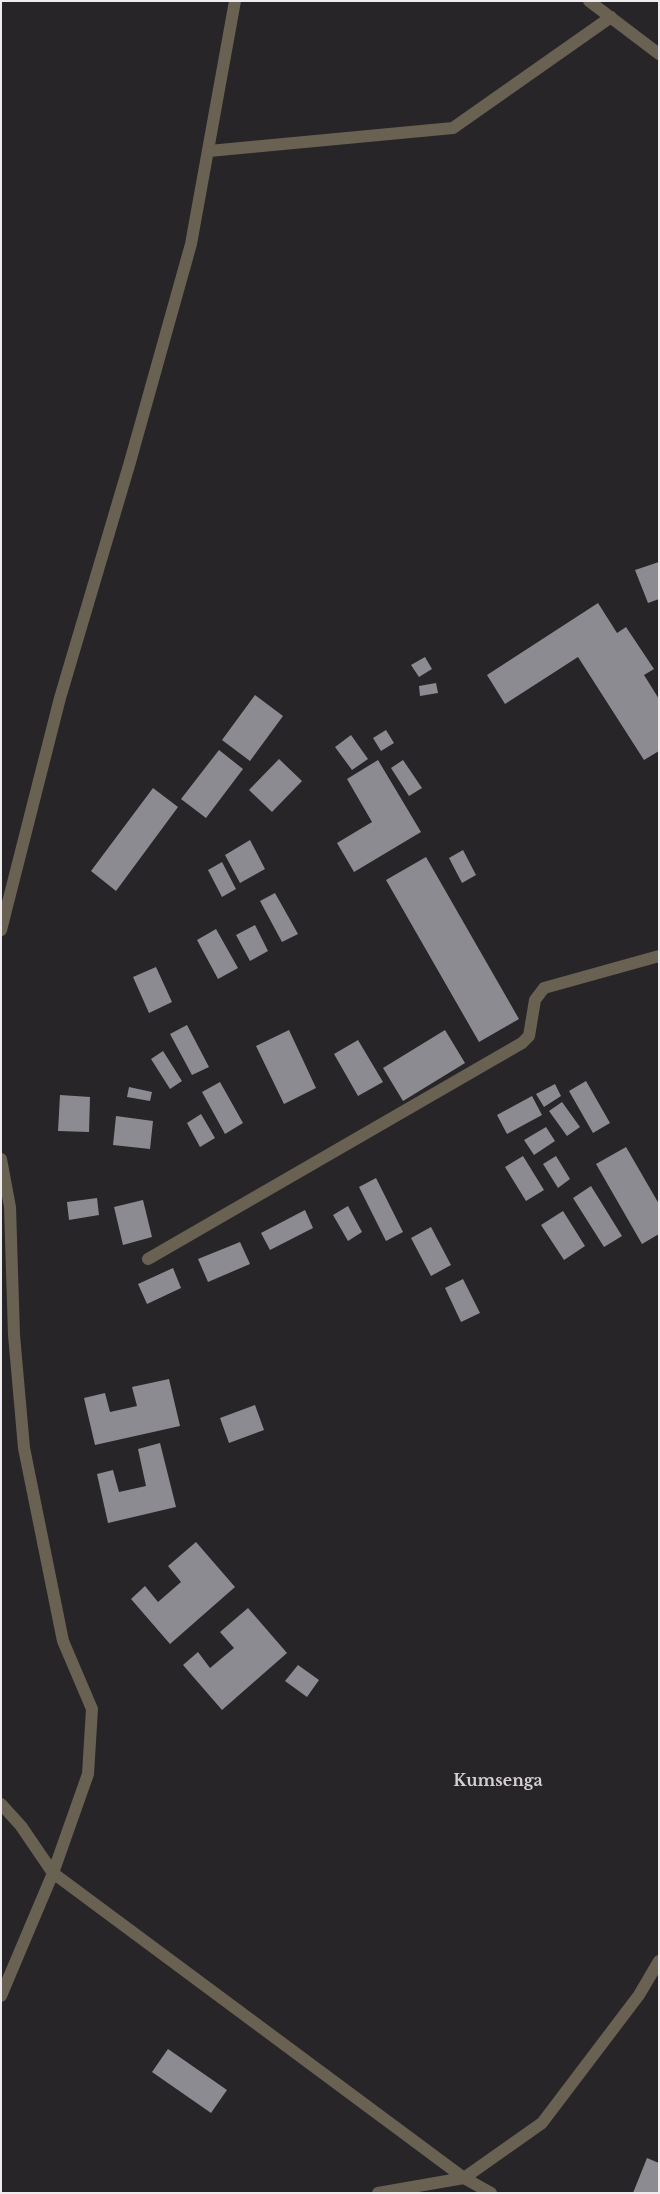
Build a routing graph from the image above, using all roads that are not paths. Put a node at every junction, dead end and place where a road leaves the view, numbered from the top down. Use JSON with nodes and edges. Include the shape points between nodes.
{"nodes":[{"id":1,"x":235,"y":1,"type":"edge"},
{"id":2,"x":589,"y":1,"type":"edge"},
{"id":3,"x":610,"y":17,"type":"junction"},
{"id":4,"x":659,"y":54,"type":"edge"},
{"id":5,"x":209,"y":151,"type":"junction"},
{"id":6,"x":1,"y":930,"type":"edge"},
{"id":7,"x":659,"y":956,"type":"edge"},
{"id":8,"x":1,"y":1158,"type":"edge"},
{"id":9,"x":148,"y":1259,"type":"dead end"},
{"id":10,"x":1,"y":1804,"type":"edge"},
{"id":11,"x":53,"y":1873,"type":"junction"},
{"id":12,"x":659,"y":1961,"type":"edge"},
{"id":13,"x":1,"y":1996,"type":"edge"},
{"id":14,"x":464,"y":2178,"type":"junction"},
{"id":15,"x":378,"y":2193,"type":"edge"},
{"id":16,"x":469,"y":2193,"type":"edge"},
{"id":17,"x":491,"y":2193,"type":"edge"}],
"edges":[{"from":1,"to":5,"type":"street"},
{"from":2,"to":3,"type":"street"},
{"from":3,"to":4,"type":"street"},
{"from":3,"to":5,"type":"street","via":[[453,128]]},
{"from":5,"to":6,"type":"street","via":[[191,244],[60,698]]},
{"from":7,"to":9,"type":"street","via":[[544,988],[535,1000],[529,1036],[522,1043]]},
{"from":8,"to":11,"type":"street","via":[[10,1207],[14,1335],[24,1448],[63,1642],[92,1708],[88,1774]]},
{"from":10,"to":11,"type":"street","via":[[21,1826]]},
{"from":11,"to":13,"type":"street"},
{"from":11,"to":14,"type":"street"},
{"from":12,"to":14,"type":"street","via":[[639,1995],[542,2123]]},
{"from":14,"to":15,"type":"street"},
{"from":14,"to":16,"type":"street"},
{"from":14,"to":17,"type":"street"}]}
